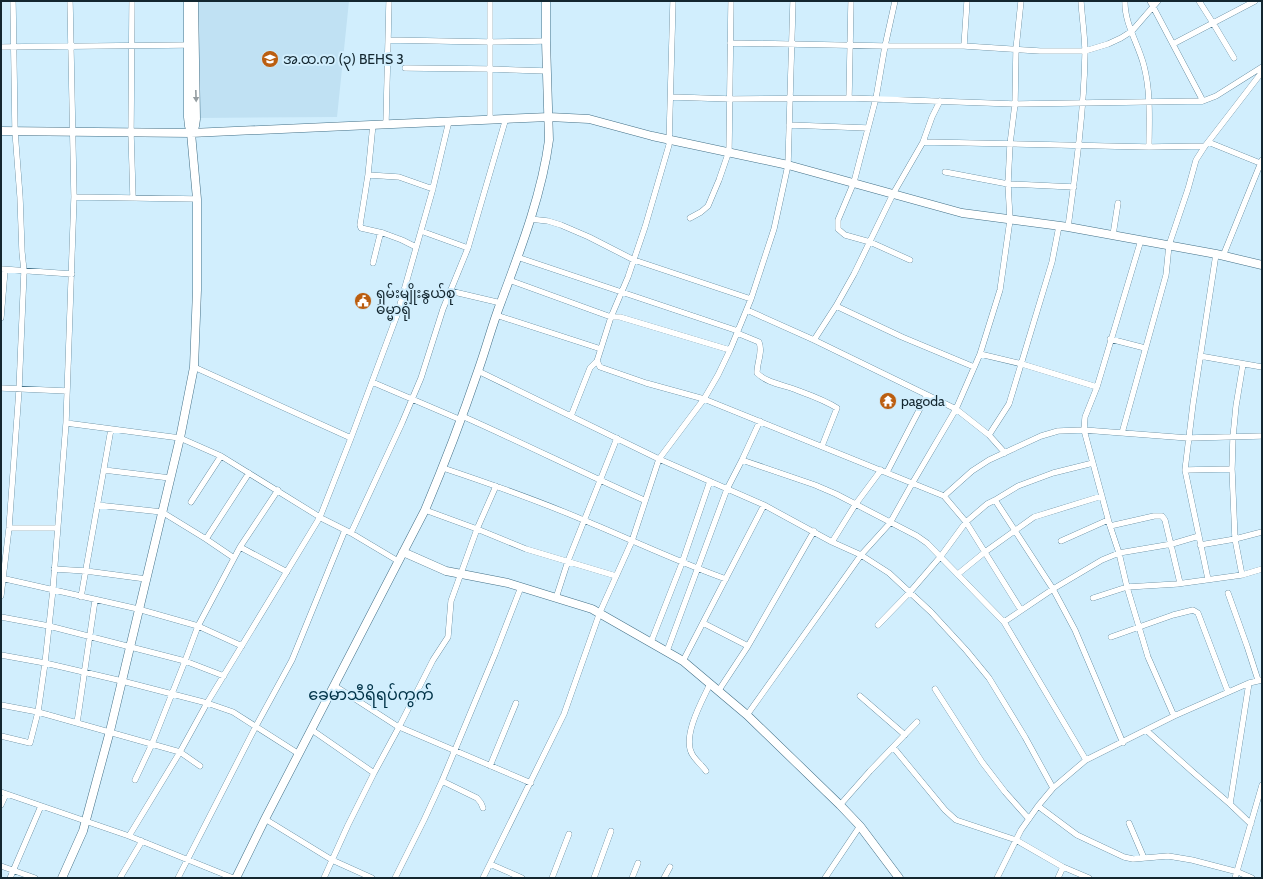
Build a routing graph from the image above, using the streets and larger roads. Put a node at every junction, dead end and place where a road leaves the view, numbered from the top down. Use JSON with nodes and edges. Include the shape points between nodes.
{"nodes":[{"id":1,"x":13,"y":1,"type":"edge"},
{"id":2,"x":70,"y":1,"type":"edge"},
{"id":3,"x":132,"y":1,"type":"edge"},
{"id":4,"x":188,"y":1,"type":"edge"},
{"id":5,"x":194,"y":1,"type":"edge"},
{"id":6,"x":389,"y":1,"type":"edge"},
{"id":7,"x":490,"y":1,"type":"edge"},
{"id":8,"x":546,"y":1,"type":"edge"},
{"id":9,"x":673,"y":1,"type":"edge"},
{"id":10,"x":730,"y":1,"type":"edge"},
{"id":11,"x":792,"y":1,"type":"edge"},
{"id":12,"x":851,"y":1,"type":"edge"},
{"id":13,"x":895,"y":1,"type":"edge"},
{"id":14,"x":967,"y":1,"type":"edge"},
{"id":15,"x":1021,"y":1,"type":"edge"},
{"id":16,"x":1081,"y":1,"type":"edge"},
{"id":17,"x":1125,"y":1,"type":"edge"},
{"id":18,"x":1158,"y":1,"type":"edge"},
{"id":19,"x":1198,"y":1,"type":"edge"},
{"id":20,"x":1255,"y":1,"type":"edge"},
{"id":21,"x":1152,"y":4,"type":"edge"},
{"id":22,"x":1213,"y":22,"type":"junction"},
{"id":23,"x":1132,"y":31,"type":"junction"},
{"id":24,"x":388,"y":40,"type":"junction"},
{"id":25,"x":490,"y":42,"type":"junction"},
{"id":26,"x":546,"y":42,"type":"junction"},
{"id":27,"x":730,"y":43,"type":"junction"},
{"id":28,"x":1173,"y":44,"type":"junction"},
{"id":29,"x":132,"y":45,"type":"junction"},
{"id":30,"x":189,"y":45,"type":"junction"},
{"id":31,"x":791,"y":45,"type":"junction"},
{"id":32,"x":850,"y":45,"type":"junction"},
{"id":33,"x":72,"y":46,"type":"junction"},
{"id":34,"x":885,"y":46,"type":"junction"},
{"id":35,"x":964,"y":46,"type":"junction"},
{"id":36,"x":1,"y":47,"type":"edge"},
{"id":37,"x":13,"y":47,"type":"junction"},
{"id":38,"x":1016,"y":49,"type":"junction"},
{"id":39,"x":1085,"y":51,"type":"junction"},
{"id":40,"x":1234,"y":58,"type":"dead end"},
{"id":41,"x":1262,"y":67,"type":"edge"},
{"id":42,"x":405,"y":68,"type":"dead end"},
{"id":43,"x":490,"y":68,"type":"junction"},
{"id":44,"x":547,"y":71,"type":"junction"},
{"id":45,"x":1262,"y":72,"type":"edge"},
{"id":46,"x":671,"y":97,"type":"junction"},
{"id":47,"x":790,"y":97,"type":"junction"},
{"id":48,"x":848,"y":98,"type":"junction"},
{"id":49,"x":876,"y":98,"type":"junction"},
{"id":50,"x":730,"y":99,"type":"junction"},
{"id":51,"x":940,"y":101,"type":"junction"},
{"id":52,"x":1150,"y":101,"type":"junction"},
{"id":53,"x":1203,"y":101,"type":"junction"},
{"id":54,"x":1083,"y":102,"type":"junction"},
{"id":55,"x":1015,"y":104,"type":"junction"},
{"id":56,"x":549,"y":117,"type":"junction"},
{"id":57,"x":506,"y":118,"type":"junction"},
{"id":58,"x":490,"y":119,"type":"junction"},
{"id":59,"x":450,"y":121,"type":"junction"},
{"id":60,"x":386,"y":123,"type":"junction"},
{"id":61,"x":373,"y":124,"type":"junction"},
{"id":62,"x":790,"y":125,"type":"junction"},
{"id":63,"x":868,"y":128,"type":"junction"},
{"id":64,"x":1,"y":131,"type":"edge"},
{"id":65,"x":15,"y":131,"type":"junction"},
{"id":66,"x":73,"y":132,"type":"junction"},
{"id":67,"x":191,"y":132,"type":"junction"},
{"id":68,"x":131,"y":133,"type":"junction"},
{"id":69,"x":670,"y":140,"type":"junction"},
{"id":70,"x":922,"y":142,"type":"junction"},
{"id":71,"x":1010,"y":144,"type":"junction"},
{"id":72,"x":1206,"y":144,"type":"junction"},
{"id":73,"x":1079,"y":146,"type":"junction"},
{"id":74,"x":1149,"y":147,"type":"junction"},
{"id":75,"x":729,"y":151,"type":"junction"},
{"id":76,"x":1261,"y":161,"type":"edge"},
{"id":77,"x":788,"y":165,"type":"junction"},
{"id":78,"x":945,"y":172,"type":"dead end"},
{"id":79,"x":368,"y":175,"type":"junction"},
{"id":80,"x":854,"y":182,"type":"junction"},
{"id":81,"x":1008,"y":184,"type":"junction"},
{"id":82,"x":1074,"y":187,"type":"junction"},
{"id":83,"x":432,"y":189,"type":"junction"},
{"id":84,"x":893,"y":194,"type":"junction"},
{"id":85,"x":74,"y":197,"type":"junction"},
{"id":86,"x":132,"y":198,"type":"junction"},
{"id":87,"x":196,"y":199,"type":"junction"},
{"id":88,"x":1118,"y":203,"type":"dead end"},
{"id":89,"x":690,"y":218,"type":"dead end"},
{"id":90,"x":530,"y":219,"type":"junction"},
{"id":91,"x":1010,"y":220,"type":"junction"},
{"id":92,"x":1059,"y":226,"type":"junction"},
{"id":93,"x":1068,"y":227,"type":"junction"},
{"id":94,"x":421,"y":231,"type":"junction"},
{"id":95,"x":383,"y":233,"type":"junction"},
{"id":96,"x":1113,"y":235,"type":"junction"},
{"id":97,"x":1141,"y":240,"type":"junction"},
{"id":98,"x":870,"y":242,"type":"junction"},
{"id":99,"x":1169,"y":245,"type":"junction"},
{"id":100,"x":416,"y":247,"type":"junction"},
{"id":101,"x":468,"y":248,"type":"junction"},
{"id":102,"x":1220,"y":255,"type":"junction"},
{"id":103,"x":517,"y":257,"type":"junction"},
{"id":104,"x":634,"y":260,"type":"junction"},
{"id":105,"x":910,"y":260,"type":"dead end"},
{"id":106,"x":373,"y":263,"type":"dead end"},
{"id":107,"x":1262,"y":265,"type":"edge"},
{"id":108,"x":3,"y":269,"type":"edge"},
{"id":109,"x":24,"y":271,"type":"junction"},
{"id":110,"x":72,"y":274,"type":"junction"},
{"id":111,"x":509,"y":280,"type":"junction"},
{"id":112,"x":450,"y":291,"type":"junction"},
{"id":113,"x":622,"y":293,"type":"junction"},
{"id":114,"x":751,"y":299,"type":"junction"},
{"id":115,"x":501,"y":303,"type":"junction"},
{"id":116,"x":836,"y":306,"type":"junction"},
{"id":117,"x":747,"y":310,"type":"junction"},
{"id":118,"x":496,"y":315,"type":"junction"},
{"id":119,"x":611,"y":317,"type":"junction"},
{"id":120,"x":1,"y":318,"type":"edge"},
{"id":121,"x":738,"y":332,"type":"junction"},
{"id":122,"x":1110,"y":339,"type":"junction"},
{"id":123,"x":814,"y":340,"type":"junction"},
{"id":124,"x":1145,"y":348,"type":"junction"},
{"id":125,"x":601,"y":350,"type":"junction"},
{"id":126,"x":730,"y":350,"type":"junction"},
{"id":127,"x":980,"y":354,"type":"junction"},
{"id":128,"x":1200,"y":356,"type":"junction"},
{"id":129,"x":597,"y":360,"type":"junction"},
{"id":130,"x":1022,"y":364,"type":"junction"},
{"id":131,"x":1243,"y":364,"type":"junction"},
{"id":132,"x":194,"y":367,"type":"junction"},
{"id":133,"x":974,"y":367,"type":"junction"},
{"id":134,"x":1262,"y":367,"type":"edge"},
{"id":135,"x":478,"y":371,"type":"junction"},
{"id":136,"x":372,"y":382,"type":"junction"},
{"id":137,"x":1097,"y":387,"type":"junction"},
{"id":138,"x":1,"y":388,"type":"edge"},
{"id":139,"x":19,"y":390,"type":"junction"},
{"id":140,"x":67,"y":391,"type":"junction"},
{"id":141,"x":927,"y":395,"type":"junction"},
{"id":142,"x":412,"y":399,"type":"junction"},
{"id":143,"x":704,"y":399,"type":"junction"},
{"id":144,"x":956,"y":409,"type":"junction"},
{"id":145,"x":571,"y":416,"type":"junction"},
{"id":146,"x":461,"y":418,"type":"junction"},
{"id":147,"x":760,"y":421,"type":"junction"},
{"id":148,"x":66,"y":423,"type":"junction"},
{"id":149,"x":111,"y":429,"type":"junction"},
{"id":150,"x":1084,"y":430,"type":"junction"},
{"id":151,"x":1122,"y":433,"type":"junction"},
{"id":152,"x":989,"y":435,"type":"junction"},
{"id":153,"x":1262,"y":436,"type":"edge"},
{"id":154,"x":1233,"y":437,"type":"junction"},
{"id":155,"x":180,"y":438,"type":"junction"},
{"id":156,"x":351,"y":438,"type":"junction"},
{"id":157,"x":617,"y":438,"type":"junction"},
{"id":158,"x":1188,"y":438,"type":"junction"},
{"id":159,"x":822,"y":446,"type":"junction"},
{"id":160,"x":1005,"y":453,"type":"junction"},
{"id":161,"x":221,"y":456,"type":"junction"},
{"id":162,"x":659,"y":459,"type":"junction"},
{"id":163,"x":742,"y":460,"type":"junction"},
{"id":164,"x":1093,"y":463,"type":"junction"},
{"id":165,"x":443,"y":468,"type":"junction"},
{"id":166,"x":1232,"y":469,"type":"junction"},
{"id":167,"x":104,"y":470,"type":"junction"},
{"id":168,"x":1185,"y":470,"type":"junction"},
{"id":169,"x":884,"y":471,"type":"junction"},
{"id":170,"x":249,"y":473,"type":"junction"},
{"id":171,"x":170,"y":478,"type":"junction"},
{"id":172,"x":601,"y":481,"type":"junction"},
{"id":173,"x":710,"y":481,"type":"junction"},
{"id":174,"x":913,"y":482,"type":"junction"},
{"id":175,"x":496,"y":486,"type":"junction"},
{"id":176,"x":727,"y":489,"type":"junction"},
{"id":177,"x":278,"y":490,"type":"junction"},
{"id":178,"x":944,"y":496,"type":"junction"},
{"id":179,"x":1102,"y":496,"type":"junction"},
{"id":180,"x":644,"y":500,"type":"junction"},
{"id":181,"x":995,"y":500,"type":"junction"},
{"id":182,"x":192,"y":502,"type":"dead end"},
{"id":183,"x":98,"y":505,"type":"junction"},
{"id":184,"x":764,"y":505,"type":"junction"},
{"id":185,"x":855,"y":505,"type":"junction"},
{"id":186,"x":425,"y":510,"type":"junction"},
{"id":187,"x":162,"y":512,"type":"junction"},
{"id":188,"x":320,"y":517,"type":"junction"},
{"id":189,"x":585,"y":520,"type":"junction"},
{"id":190,"x":966,"y":522,"type":"junction"},
{"id":191,"x":890,"y":523,"type":"junction"},
{"id":192,"x":1109,"y":523,"type":"junction"},
{"id":193,"x":9,"y":528,"type":"junction"},
{"id":194,"x":57,"y":528,"type":"junction"},
{"id":195,"x":477,"y":529,"type":"junction"},
{"id":196,"x":345,"y":530,"type":"junction"},
{"id":197,"x":1014,"y":530,"type":"junction"},
{"id":198,"x":814,"y":531,"type":"junction"},
{"id":199,"x":1262,"y":532,"type":"edge"},
{"id":200,"x":351,"y":533,"type":"junction"},
{"id":201,"x":1199,"y":536,"type":"junction"},
{"id":202,"x":206,"y":539,"type":"junction"},
{"id":203,"x":1235,"y":539,"type":"junction"},
{"id":204,"x":632,"y":541,"type":"junction"},
{"id":205,"x":1061,"y":541,"type":"dead end"},
{"id":206,"x":832,"y":542,"type":"junction"},
{"id":207,"x":1172,"y":544,"type":"junction"},
{"id":208,"x":1200,"y":545,"type":"junction"},
{"id":209,"x":240,"y":547,"type":"junction"},
{"id":210,"x":403,"y":552,"type":"junction"},
{"id":211,"x":985,"y":552,"type":"junction"},
{"id":212,"x":1119,"y":552,"type":"junction"},
{"id":213,"x":861,"y":555,"type":"junction"},
{"id":214,"x":941,"y":556,"type":"junction"},
{"id":215,"x":234,"y":558,"type":"junction"},
{"id":216,"x":398,"y":561,"type":"junction"},
{"id":217,"x":568,"y":561,"type":"junction"},
{"id":218,"x":682,"y":563,"type":"junction"},
{"id":219,"x":54,"y":569,"type":"junction"},
{"id":220,"x":698,"y":569,"type":"junction"},
{"id":221,"x":1262,"y":569,"type":"edge"},
{"id":222,"x":86,"y":571,"type":"junction"},
{"id":223,"x":286,"y":572,"type":"junction"},
{"id":224,"x":958,"y":574,"type":"junction"},
{"id":225,"x":459,"y":575,"type":"junction"},
{"id":226,"x":1242,"y":575,"type":"junction"},
{"id":227,"x":616,"y":576,"type":"junction"},
{"id":228,"x":2,"y":578,"type":"edge"},
{"id":229,"x":146,"y":579,"type":"junction"},
{"id":230,"x":726,"y":579,"type":"junction"},
{"id":231,"x":1208,"y":579,"type":"junction"},
{"id":232,"x":1180,"y":583,"type":"junction"},
{"id":233,"x":521,"y":587,"type":"junction"},
{"id":234,"x":1127,"y":587,"type":"junction"},
{"id":235,"x":53,"y":589,"type":"junction"},
{"id":236,"x":1053,"y":589,"type":"junction"},
{"id":237,"x":910,"y":592,"type":"junction"},
{"id":238,"x":1228,"y":593,"type":"dead end"},
{"id":239,"x":1,"y":596,"type":"edge"},
{"id":240,"x":81,"y":597,"type":"junction"},
{"id":241,"x":556,"y":598,"type":"junction"},
{"id":242,"x":1093,"y":598,"type":"dead end"},
{"id":243,"x":95,"y":600,"type":"junction"},
{"id":244,"x":138,"y":610,"type":"junction"},
{"id":245,"x":1021,"y":610,"type":"junction"},
{"id":246,"x":600,"y":612,"type":"junction"},
{"id":247,"x":1,"y":617,"type":"edge"},
{"id":248,"x":1004,"y":622,"type":"junction"},
{"id":249,"x":703,"y":623,"type":"junction"},
{"id":250,"x":878,"y":624,"type":"dead end"},
{"id":251,"x":49,"y":626,"type":"junction"},
{"id":252,"x":198,"y":626,"type":"junction"},
{"id":253,"x":1139,"y":627,"type":"junction"},
{"id":254,"x":89,"y":637,"type":"junction"},
{"id":255,"x":1111,"y":637,"type":"dead end"},
{"id":256,"x":651,"y":642,"type":"junction"},
{"id":257,"x":242,"y":646,"type":"junction"},
{"id":258,"x":748,"y":646,"type":"junction"},
{"id":259,"x":130,"y":647,"type":"junction"},
{"id":260,"x":667,"y":651,"type":"junction"},
{"id":261,"x":1,"y":654,"type":"edge"},
{"id":262,"x":185,"y":661,"type":"junction"},
{"id":263,"x":683,"y":661,"type":"junction"},
{"id":264,"x":45,"y":663,"type":"junction"},
{"id":265,"x":84,"y":673,"type":"junction"},
{"id":266,"x":224,"y":676,"type":"junction"},
{"id":267,"x":1260,"y":680,"type":"edge"},
{"id":268,"x":122,"y":681,"type":"junction"},
{"id":269,"x":1249,"y":683,"type":"junction"},
{"id":270,"x":710,"y":684,"type":"junction"},
{"id":271,"x":335,"y":686,"type":"junction"},
{"id":272,"x":935,"y":689,"type":"dead end"},
{"id":273,"x":719,"y":690,"type":"junction"},
{"id":274,"x":1228,"y":692,"type":"junction"},
{"id":275,"x":172,"y":694,"type":"junction"},
{"id":276,"x":860,"y":696,"type":"dead end"},
{"id":277,"x":516,"y":702,"type":"dead end"},
{"id":278,"x":207,"y":703,"type":"junction"},
{"id":279,"x":1,"y":705,"type":"edge"},
{"id":280,"x":38,"y":712,"type":"junction"},
{"id":281,"x":747,"y":714,"type":"junction"},
{"id":282,"x":1174,"y":716,"type":"junction"},
{"id":283,"x":917,"y":722,"type":"dead end"},
{"id":284,"x":77,"y":723,"type":"junction"},
{"id":285,"x":256,"y":726,"type":"junction"},
{"id":286,"x":399,"y":727,"type":"junction"},
{"id":287,"x":312,"y":730,"type":"junction"},
{"id":288,"x":1146,"y":730,"type":"junction"},
{"id":289,"x":110,"y":732,"type":"junction"},
{"id":290,"x":904,"y":735,"type":"junction"},
{"id":291,"x":1,"y":736,"type":"edge"},
{"id":292,"x":1123,"y":743,"type":"junction"},
{"id":293,"x":152,"y":744,"type":"junction"},
{"id":294,"x":893,"y":747,"type":"junction"},
{"id":295,"x":454,"y":750,"type":"junction"},
{"id":296,"x":180,"y":752,"type":"junction"},
{"id":297,"x":299,"y":754,"type":"junction"},
{"id":298,"x":1086,"y":760,"type":"junction"},
{"id":299,"x":200,"y":766,"type":"dead end"},
{"id":300,"x":490,"y":766,"type":"junction"},
{"id":301,"x":706,"y":771,"type":"dead end"},
{"id":302,"x":374,"y":773,"type":"junction"},
{"id":303,"x":135,"y":780,"type":"dead end"},
{"id":304,"x":442,"y":782,"type":"junction"},
{"id":305,"x":531,"y":783,"type":"junction"},
{"id":306,"x":1262,"y":785,"type":"edge"},
{"id":307,"x":1053,"y":788,"type":"junction"},
{"id":308,"x":3,"y":793,"type":"edge"},
{"id":309,"x":1230,"y":804,"type":"junction"},
{"id":310,"x":1,"y":805,"type":"edge"},
{"id":311,"x":41,"y":806,"type":"junction"},
{"id":312,"x":840,"y":806,"type":"junction"},
{"id":313,"x":1038,"y":806,"type":"junction"},
{"id":314,"x":483,"y":808,"type":"dead end"},
{"id":315,"x":265,"y":819,"type":"junction"},
{"id":316,"x":1029,"y":819,"type":"junction"},
{"id":317,"x":86,"y":821,"type":"junction"},
{"id":318,"x":1129,"y":823,"type":"dead end"},
{"id":319,"x":1252,"y":824,"type":"junction"},
{"id":320,"x":860,"y":826,"type":"junction"},
{"id":321,"x":611,"y":831,"type":"dead end"},
{"id":322,"x":569,"y":834,"type":"dead end"},
{"id":323,"x":129,"y":836,"type":"junction"},
{"id":324,"x":1016,"y":840,"type":"junction"},
{"id":325,"x":142,"y":842,"type":"junction"},
{"id":326,"x":1144,"y":858,"type":"junction"},
{"id":327,"x":188,"y":859,"type":"junction"},
{"id":328,"x":332,"y":860,"type":"junction"},
{"id":329,"x":638,"y":863,"type":"dead end"},
{"id":330,"x":490,"y":864,"type":"junction"},
{"id":331,"x":1,"y":866,"type":"edge"},
{"id":332,"x":1063,"y":866,"type":"junction"},
{"id":333,"x":670,"y":867,"type":"dead end"},
{"id":334,"x":13,"y":870,"type":"junction"},
{"id":335,"x":1236,"y":875,"type":"edge"},
{"id":336,"x":511,"y":876,"type":"edge"},
{"id":337,"x":10,"y":878,"type":"edge"},
{"id":338,"x":36,"y":878,"type":"edge"},
{"id":339,"x":62,"y":878,"type":"edge"},
{"id":340,"x":120,"y":878,"type":"edge"},
{"id":341,"x":178,"y":878,"type":"edge"},
{"id":342,"x":233,"y":878,"type":"edge"},
{"id":343,"x":236,"y":878,"type":"edge"},
{"id":344,"x":324,"y":878,"type":"edge"},
{"id":345,"x":372,"y":878,"type":"edge"},
{"id":346,"x":395,"y":878,"type":"edge"},
{"id":347,"x":483,"y":878,"type":"edge"},
{"id":348,"x":522,"y":878,"type":"edge"},
{"id":349,"x":552,"y":878,"type":"edge"},
{"id":350,"x":594,"y":878,"type":"edge"},
{"id":351,"x":632,"y":878,"type":"edge"},
{"id":352,"x":664,"y":878,"type":"edge"},
{"id":353,"x":825,"y":878,"type":"edge"},
{"id":354,"x":900,"y":878,"type":"edge"},
{"id":355,"x":996,"y":878,"type":"edge"},
{"id":356,"x":1058,"y":878,"type":"edge"},
{"id":357,"x":1089,"y":878,"type":"edge"},
{"id":358,"x":1252,"y":878,"type":"edge"}],
"edges":[{"from":1,"to":37,"type":"street"},
{"from":2,"to":33,"type":"street"},
{"from":3,"to":29,"type":"street"},
{"from":4,"to":30,"type":"street"},
{"from":5,"to":67,"type":"street","one_way":true,"via":[[196,119]]},
{"from":6,"to":24,"type":"street"},
{"from":7,"to":25,"type":"street"},
{"from":8,"to":26,"type":"street"},
{"from":9,"to":46,"type":"street"},
{"from":10,"to":27,"type":"street"},
{"from":11,"to":31,"type":"street"},
{"from":12,"to":32,"type":"street"},
{"from":13,"to":34,"type":"street"},
{"from":14,"to":35,"type":"street"},
{"from":15,"to":38,"type":"street"},
{"from":16,"to":39,"type":"street"},
{"from":17,"to":23,"type":"street"},
{"from":18,"to":21,"type":"street"},
{"from":19,"to":22,"type":"street"},
{"from":20,"to":22,"type":"street"},
{"from":21,"to":23,"type":"street"},
{"from":21,"to":28,"type":"street"},
{"from":22,"to":28,"type":"street"},
{"from":22,"to":40,"type":"street"},
{"from":23,"to":39,"type":"street","via":[[1108,44]]},
{"from":23,"to":52,"type":"street","via":[[1145,68]]},
{"from":24,"to":25,"type":"street"},
{"from":24,"to":60,"type":"street"},
{"from":25,"to":26,"type":"street"},
{"from":25,"to":43,"type":"street"},
{"from":26,"to":44,"type":"street"},
{"from":27,"to":31,"type":"street"},
{"from":27,"to":50,"type":"street"},
{"from":28,"to":53,"type":"street"},
{"from":29,"to":30,"type":"street"},
{"from":29,"to":33,"type":"street"},
{"from":29,"to":68,"type":"street"},
{"from":30,"to":67,"type":"street","via":[[188,117]]},
{"from":31,"to":32,"type":"street"},
{"from":31,"to":47,"type":"street"},
{"from":32,"to":34,"type":"street"},
{"from":32,"to":48,"type":"street"},
{"from":33,"to":37,"type":"street"},
{"from":33,"to":66,"type":"street"},
{"from":34,"to":35,"type":"street"},
{"from":34,"to":49,"type":"street"},
{"from":35,"to":38,"type":"street"},
{"from":36,"to":37,"type":"street"},
{"from":37,"to":65,"type":"street"},
{"from":38,"to":39,"type":"street"},
{"from":38,"to":55,"type":"street"},
{"from":39,"to":54,"type":"street"},
{"from":41,"to":53,"type":"street","via":[[1216,96]]},
{"from":42,"to":43,"type":"street"},
{"from":43,"to":44,"type":"street"},
{"from":43,"to":58,"type":"street"},
{"from":44,"to":56,"type":"street"},
{"from":45,"to":72,"type":"street"},
{"from":46,"to":50,"type":"street"},
{"from":46,"to":69,"type":"street"},
{"from":47,"to":48,"type":"street"},
{"from":47,"to":50,"type":"street"},
{"from":47,"to":62,"type":"street"},
{"from":48,"to":49,"type":"street"},
{"from":49,"to":51,"type":"street"},
{"from":49,"to":63,"type":"street"},
{"from":50,"to":75,"type":"street"},
{"from":51,"to":55,"type":"street"},
{"from":51,"to":70,"type":"street"},
{"from":52,"to":53,"type":"street"},
{"from":52,"to":54,"type":"street"},
{"from":52,"to":74,"type":"street"},
{"from":54,"to":55,"type":"street"},
{"from":54,"to":73,"type":"street"},
{"from":55,"to":71,"type":"street"},
{"from":56,"to":57,"type":"street"},
{"from":56,"to":69,"type":"street","via":[[589,119]]},
{"from":56,"to":90,"type":"street","via":[[549,140],[544,173]]},
{"from":57,"to":58,"type":"street"},
{"from":57,"to":101,"type":"street"},
{"from":58,"to":59,"type":"street"},
{"from":59,"to":60,"type":"street"},
{"from":59,"to":83,"type":"street"},
{"from":60,"to":61,"type":"street"},
{"from":61,"to":67,"type":"street"},
{"from":61,"to":79,"type":"street"},
{"from":62,"to":63,"type":"street"},
{"from":62,"to":77,"type":"street"},
{"from":63,"to":80,"type":"street"},
{"from":64,"to":65,"type":"street"},
{"from":65,"to":66,"type":"street"},
{"from":65,"to":109,"type":"street"},
{"from":66,"to":68,"type":"street"},
{"from":66,"to":85,"type":"street"},
{"from":67,"to":68,"type":"street"},
{"from":67,"to":87,"type":"street"},
{"from":68,"to":86,"type":"street"},
{"from":69,"to":75,"type":"street"},
{"from":69,"to":104,"type":"street"},
{"from":70,"to":71,"type":"street"},
{"from":70,"to":84,"type":"street"},
{"from":71,"to":73,"type":"street"},
{"from":71,"to":81,"type":"street"},
{"from":72,"to":74,"type":"street"},
{"from":72,"to":76,"type":"street"},
{"from":72,"to":99,"type":"street","via":[[1196,160]]},
{"from":73,"to":74,"type":"street"},
{"from":73,"to":82,"type":"street"},
{"from":75,"to":77,"type":"street"},
{"from":75,"to":89,"type":"street","via":[[708,206]]},
{"from":76,"to":102,"type":"street"},
{"from":77,"to":80,"type":"street"},
{"from":77,"to":114,"type":"street","via":[[774,229]]},
{"from":78,"to":81,"type":"street"},
{"from":79,"to":83,"type":"street","via":[[399,177]]},
{"from":79,"to":95,"type":"street","via":[[360,225],[361,228]]},
{"from":80,"to":84,"type":"street"},
{"from":80,"to":98,"type":"street","via":[[838,220],[838,229],[845,235]]},
{"from":81,"to":82,"type":"street"},
{"from":81,"to":91,"type":"street"},
{"from":82,"to":93,"type":"street"},
{"from":83,"to":94,"type":"street"},
{"from":84,"to":91,"type":"street","via":[[962,213]]},
{"from":84,"to":98,"type":"street"},
{"from":85,"to":86,"type":"street"},
{"from":85,"to":110,"type":"street"},
{"from":86,"to":87,"type":"street"},
{"from":87,"to":132,"type":"street","via":[[197,290]]},
{"from":88,"to":96,"type":"street"},
{"from":90,"to":103,"type":"street"},
{"from":90,"to":104,"type":"street","via":[[561,225]]},
{"from":91,"to":92,"type":"street"},
{"from":91,"to":127,"type":"street","via":[[1000,290]]},
{"from":92,"to":93,"type":"street"},
{"from":92,"to":130,"type":"street","via":[[1052,262]]},
{"from":93,"to":96,"type":"street"},
{"from":94,"to":100,"type":"street"},
{"from":94,"to":101,"type":"street"},
{"from":95,"to":100,"type":"street"},
{"from":95,"to":106,"type":"street","via":[[380,235]]},
{"from":96,"to":97,"type":"street"},
{"from":97,"to":99,"type":"street"},
{"from":97,"to":122,"type":"street"},
{"from":98,"to":105,"type":"street"},
{"from":98,"to":116,"type":"street"},
{"from":99,"to":102,"type":"street"},
{"from":99,"to":124,"type":"street","via":[[1166,275]]},
{"from":100,"to":136,"type":"street","via":[[397,315]]},
{"from":101,"to":112,"type":"street"},
{"from":102,"to":107,"type":"street"},
{"from":102,"to":128,"type":"street"},
{"from":103,"to":111,"type":"street"},
{"from":103,"to":113,"type":"street"},
{"from":104,"to":113,"type":"street"},
{"from":104,"to":114,"type":"street"},
{"from":108,"to":109,"type":"street"},
{"from":108,"to":120,"type":"street"},
{"from":109,"to":110,"type":"street"},
{"from":109,"to":139,"type":"street"},
{"from":110,"to":140,"type":"street"},
{"from":111,"to":115,"type":"street"},
{"from":111,"to":119,"type":"street"},
{"from":112,"to":115,"type":"street"},
{"from":112,"to":142,"type":"street"},
{"from":113,"to":119,"type":"street"},
{"from":113,"to":121,"type":"street"},
{"from":114,"to":117,"type":"street"},
{"from":115,"to":118,"type":"street"},
{"from":116,"to":123,"type":"street"},
{"from":116,"to":133,"type":"street"},
{"from":117,"to":121,"type":"street"},
{"from":117,"to":123,"type":"street"},
{"from":118,"to":125,"type":"street"},
{"from":118,"to":135,"type":"street"},
{"from":119,"to":125,"type":"street"},
{"from":119,"to":126,"type":"street","via":[[620,317]]},
{"from":121,"to":126,"type":"street"},
{"from":121,"to":159,"type":"street","via":[[758,342],[761,353],[757,373],[765,379],[837,408]]},
{"from":122,"to":124,"type":"street"},
{"from":122,"to":137,"type":"street"},
{"from":123,"to":141,"type":"street"},
{"from":124,"to":151,"type":"street"},
{"from":125,"to":129,"type":"street"},
{"from":126,"to":143,"type":"street"},
{"from":127,"to":130,"type":"street"},
{"from":127,"to":133,"type":"street"},
{"from":128,"to":131,"type":"street"},
{"from":128,"to":158,"type":"street"},
{"from":129,"to":143,"type":"street","via":[[600,367]]},
{"from":129,"to":145,"type":"street","via":[[590,368]]},
{"from":130,"to":137,"type":"street"},
{"from":130,"to":152,"type":"street","via":[[1009,404]]},
{"from":131,"to":134,"type":"street"},
{"from":131,"to":154,"type":"street"},
{"from":132,"to":155,"type":"street"},
{"from":132,"to":156,"type":"street"},
{"from":133,"to":144,"type":"street"},
{"from":135,"to":145,"type":"street"},
{"from":135,"to":146,"type":"street"},
{"from":136,"to":142,"type":"street"},
{"from":136,"to":156,"type":"street"},
{"from":137,"to":150,"type":"street","via":[[1085,417]]},
{"from":138,"to":139,"type":"street"},
{"from":139,"to":140,"type":"street"},
{"from":139,"to":193,"type":"street"},
{"from":140,"to":148,"type":"street"},
{"from":141,"to":144,"type":"street"},
{"from":141,"to":169,"type":"street"},
{"from":142,"to":146,"type":"street"},
{"from":142,"to":200,"type":"street"},
{"from":143,"to":147,"type":"street"},
{"from":143,"to":162,"type":"street"},
{"from":144,"to":152,"type":"street"},
{"from":144,"to":174,"type":"street"},
{"from":145,"to":157,"type":"street"},
{"from":146,"to":165,"type":"street"},
{"from":146,"to":172,"type":"street","via":[[516,440]]},
{"from":147,"to":159,"type":"street"},
{"from":147,"to":163,"type":"street"},
{"from":148,"to":149,"type":"street"},
{"from":148,"to":194,"type":"street"},
{"from":149,"to":155,"type":"street"},
{"from":149,"to":167,"type":"street"},
{"from":150,"to":151,"type":"street"},
{"from":150,"to":160,"type":"street","via":[[1058,431]]},
{"from":150,"to":164,"type":"street"},
{"from":151,"to":158,"type":"street"},
{"from":152,"to":160,"type":"street"},
{"from":153,"to":154,"type":"street"},
{"from":154,"to":158,"type":"street"},
{"from":154,"to":166,"type":"street"},
{"from":155,"to":161,"type":"street"},
{"from":155,"to":171,"type":"street"},
{"from":156,"to":188,"type":"street"},
{"from":157,"to":162,"type":"street"},
{"from":157,"to":172,"type":"street"},
{"from":158,"to":168,"type":"street"},
{"from":159,"to":169,"type":"street"},
{"from":160,"to":178,"type":"street","via":[[972,471]]},
{"from":161,"to":170,"type":"street"},
{"from":161,"to":182,"type":"street"},
{"from":162,"to":173,"type":"street"},
{"from":162,"to":180,"type":"street"},
{"from":163,"to":176,"type":"street"},
{"from":163,"to":185,"type":"street","via":[[815,485]]},
{"from":164,"to":179,"type":"street"},
{"from":164,"to":181,"type":"street","via":[[1025,483]]},
{"from":165,"to":175,"type":"street"},
{"from":165,"to":186,"type":"street"},
{"from":166,"to":168,"type":"street"},
{"from":166,"to":203,"type":"street"},
{"from":167,"to":171,"type":"street"},
{"from":167,"to":183,"type":"street"},
{"from":168,"to":201,"type":"street"},
{"from":169,"to":174,"type":"street"},
{"from":169,"to":185,"type":"street"},
{"from":170,"to":177,"type":"street"},
{"from":170,"to":202,"type":"street"},
{"from":171,"to":187,"type":"street"},
{"from":172,"to":180,"type":"street"},
{"from":172,"to":189,"type":"street"},
{"from":173,"to":176,"type":"street"},
{"from":173,"to":218,"type":"street"},
{"from":174,"to":178,"type":"street"},
{"from":174,"to":191,"type":"street"},
{"from":175,"to":189,"type":"street"},
{"from":175,"to":195,"type":"street"},
{"from":176,"to":184,"type":"street"},
{"from":176,"to":220,"type":"street"},
{"from":177,"to":188,"type":"street"},
{"from":177,"to":209,"type":"street"},
{"from":178,"to":190,"type":"street"},
{"from":179,"to":192,"type":"street"},
{"from":179,"to":197,"type":"street","via":[[1034,517]]},
{"from":180,"to":204,"type":"street"},
{"from":181,"to":190,"type":"street"},
{"from":181,"to":197,"type":"street"},
{"from":183,"to":187,"type":"street"},
{"from":183,"to":222,"type":"street"},
{"from":184,"to":198,"type":"street"},
{"from":184,"to":230,"type":"street"},
{"from":185,"to":191,"type":"street"},
{"from":185,"to":206,"type":"street"},
{"from":186,"to":195,"type":"street"},
{"from":186,"to":210,"type":"street"},
{"from":187,"to":202,"type":"street"},
{"from":187,"to":229,"type":"street"},
{"from":188,"to":196,"type":"street"},
{"from":188,"to":223,"type":"street"},
{"from":189,"to":204,"type":"street"},
{"from":189,"to":217,"type":"street"},
{"from":190,"to":211,"type":"street"},
{"from":190,"to":214,"type":"street"},
{"from":191,"to":213,"type":"street"},
{"from":191,"to":214,"type":"street","via":[[917,536]]},
{"from":192,"to":205,"type":"street"},
{"from":192,"to":207,"type":"street","via":[[1162,516]]},
{"from":192,"to":212,"type":"street"},
{"from":193,"to":194,"type":"street"},
{"from":193,"to":228,"type":"street"},
{"from":194,"to":219,"type":"street"},
{"from":195,"to":217,"type":"street","via":[[526,549]]},
{"from":195,"to":225,"type":"street"},
{"from":196,"to":200,"type":"street"},
{"from":196,"to":285,"type":"street","via":[[292,660]]},
{"from":197,"to":211,"type":"street"},
{"from":197,"to":236,"type":"street"},
{"from":198,"to":206,"type":"street"},
{"from":198,"to":258,"type":"street"},
{"from":199,"to":203,"type":"street"},
{"from":200,"to":216,"type":"street"},
{"from":201,"to":207,"type":"street"},
{"from":201,"to":208,"type":"street"},
{"from":202,"to":215,"type":"street"},
{"from":203,"to":208,"type":"street"},
{"from":203,"to":226,"type":"street"},
{"from":204,"to":218,"type":"street"},
{"from":204,"to":227,"type":"street"},
{"from":206,"to":213,"type":"street"},
{"from":207,"to":212,"type":"street"},
{"from":207,"to":232,"type":"street"},
{"from":208,"to":231,"type":"street"},
{"from":209,"to":215,"type":"street"},
{"from":209,"to":223,"type":"street"},
{"from":210,"to":216,"type":"street"},
{"from":210,"to":225,"type":"street"},
{"from":211,"to":224,"type":"street"},
{"from":211,"to":245,"type":"street"},
{"from":212,"to":234,"type":"street"},
{"from":212,"to":236,"type":"street"},
{"from":213,"to":237,"type":"street","via":[[889,572]]},
{"from":213,"to":281,"type":"street"},
{"from":214,"to":224,"type":"street"},
{"from":214,"to":237,"type":"street"},
{"from":215,"to":252,"type":"street"},
{"from":216,"to":271,"type":"street"},
{"from":217,"to":227,"type":"street"},
{"from":217,"to":241,"type":"street"},
{"from":218,"to":220,"type":"street"},
{"from":218,"to":256,"type":"street"},
{"from":219,"to":222,"type":"street"},
{"from":219,"to":235,"type":"street"},
{"from":220,"to":230,"type":"street"},
{"from":220,"to":260,"type":"street"},
{"from":221,"to":226,"type":"street"},
{"from":222,"to":229,"type":"street"},
{"from":222,"to":240,"type":"street"},
{"from":223,"to":257,"type":"street"},
{"from":224,"to":248,"type":"street"},
{"from":225,"to":233,"type":"street"},
{"from":225,"to":286,"type":"street","via":[[451,601],[448,637],[433,660]]},
{"from":226,"to":231,"type":"street"},
{"from":227,"to":246,"type":"street"},
{"from":228,"to":235,"type":"street"},
{"from":228,"to":239,"type":"street"},
{"from":229,"to":244,"type":"street"},
{"from":230,"to":249,"type":"street"},
{"from":231,"to":232,"type":"street"},
{"from":232,"to":234,"type":"street"},
{"from":233,"to":241,"type":"street"},
{"from":233,"to":295,"type":"street"},
{"from":234,"to":242,"type":"street"},
{"from":234,"to":253,"type":"street"},
{"from":235,"to":240,"type":"street"},
{"from":235,"to":251,"type":"street"},
{"from":236,"to":245,"type":"street"},
{"from":236,"to":292,"type":"street","via":[[1075,630]]},
{"from":237,"to":250,"type":"street"},
{"from":237,"to":307,"type":"street","via":[[932,612],[989,678]]},
{"from":238,"to":267,"type":"street"},
{"from":240,"to":243,"type":"street"},
{"from":241,"to":246,"type":"street"},
{"from":243,"to":244,"type":"street"},
{"from":243,"to":254,"type":"street"},
{"from":244,"to":252,"type":"street"},
{"from":244,"to":259,"type":"street"},
{"from":245,"to":248,"type":"street"},
{"from":246,"to":256,"type":"street"},
{"from":246,"to":305,"type":"street","via":[[564,714]]},
{"from":247,"to":251,"type":"street"},
{"from":248,"to":298,"type":"street"},
{"from":249,"to":258,"type":"street"},
{"from":249,"to":263,"type":"street"},
{"from":251,"to":254,"type":"street"},
{"from":251,"to":264,"type":"street"},
{"from":252,"to":257,"type":"street"},
{"from":252,"to":262,"type":"street"},
{"from":253,"to":255,"type":"street"},
{"from":253,"to":274,"type":"street","via":[[1185,611],[1193,610],[1198,613]]},
{"from":253,"to":282,"type":"street","via":[[1148,657]]},
{"from":254,"to":259,"type":"street"},
{"from":254,"to":265,"type":"street"},
{"from":256,"to":260,"type":"street"},
{"from":257,"to":266,"type":"street"},
{"from":258,"to":273,"type":"street"},
{"from":259,"to":262,"type":"street"},
{"from":259,"to":268,"type":"street"},
{"from":260,"to":263,"type":"street"},
{"from":261,"to":264,"type":"street"},
{"from":262,"to":266,"type":"street"},
{"from":262,"to":275,"type":"street"},
{"from":263,"to":270,"type":"street"},
{"from":264,"to":265,"type":"street"},
{"from":264,"to":280,"type":"street"},
{"from":265,"to":268,"type":"street"},
{"from":265,"to":284,"type":"street"},
{"from":266,"to":278,"type":"street"},
{"from":267,"to":269,"type":"street"},
{"from":268,"to":275,"type":"street"},
{"from":268,"to":289,"type":"street"},
{"from":269,"to":274,"type":"street"},
{"from":269,"to":309,"type":"street"},
{"from":270,"to":273,"type":"street"},
{"from":270,"to":301,"type":"street","via":[[690,735],[692,754]]},
{"from":271,"to":286,"type":"street"},
{"from":271,"to":287,"type":"street"},
{"from":272,"to":316,"type":"street","via":[[982,762]]},
{"from":273,"to":281,"type":"street"},
{"from":274,"to":282,"type":"street"},
{"from":275,"to":278,"type":"street"},
{"from":275,"to":293,"type":"street"},
{"from":276,"to":290,"type":"street"},
{"from":277,"to":300,"type":"street"},
{"from":278,"to":285,"type":"street","via":[[233,712]]},
{"from":278,"to":296,"type":"street"},
{"from":279,"to":280,"type":"street"},
{"from":280,"to":284,"type":"street"},
{"from":280,"to":291,"type":"street","via":[[30,743]]},
{"from":281,"to":312,"type":"street"},
{"from":282,"to":288,"type":"street"},
{"from":283,"to":290,"type":"street"},
{"from":284,"to":289,"type":"street"},
{"from":285,"to":297,"type":"street"},
{"from":285,"to":327,"type":"street"},
{"from":286,"to":295,"type":"street"},
{"from":286,"to":302,"type":"street"},
{"from":287,"to":297,"type":"street"},
{"from":287,"to":302,"type":"street"},
{"from":288,"to":292,"type":"street"},
{"from":288,"to":309,"type":"street"},
{"from":289,"to":293,"type":"street"},
{"from":289,"to":317,"type":"street"},
{"from":290,"to":294,"type":"street"},
{"from":292,"to":298,"type":"street"},
{"from":293,"to":296,"type":"street"},
{"from":293,"to":303,"type":"street"},
{"from":294,"to":312,"type":"street"},
{"from":294,"to":324,"type":"street","via":[[956,820]]},
{"from":295,"to":300,"type":"street"},
{"from":295,"to":304,"type":"street"},
{"from":296,"to":299,"type":"street"},
{"from":296,"to":323,"type":"street"},
{"from":297,"to":315,"type":"street"},
{"from":298,"to":307,"type":"street"},
{"from":300,"to":305,"type":"street"},
{"from":302,"to":328,"type":"street"},
{"from":304,"to":314,"type":"street","via":[[477,798]]},
{"from":304,"to":346,"type":"street"},
{"from":305,"to":330,"type":"street"},
{"from":306,"to":319,"type":"street"},
{"from":307,"to":313,"type":"street"},
{"from":308,"to":310,"type":"street"},
{"from":308,"to":311,"type":"street"},
{"from":309,"to":319,"type":"street"},
{"from":311,"to":317,"type":"street"},
{"from":311,"to":334,"type":"street"},
{"from":312,"to":320,"type":"street"},
{"from":313,"to":316,"type":"street"},
{"from":313,"to":326,"type":"street","via":[[1077,835],[1124,857]]},
{"from":315,"to":328,"type":"street"},
{"from":315,"to":343,"type":"street"},
{"from":316,"to":324,"type":"street"},
{"from":317,"to":323,"type":"street"},
{"from":317,"to":339,"type":"street"},
{"from":318,"to":326,"type":"street"},
{"from":319,"to":335,"type":"street"},
{"from":320,"to":353,"type":"street"},
{"from":320,"to":354,"type":"street"},
{"from":321,"to":350,"type":"street"},
{"from":322,"to":349,"type":"street"},
{"from":323,"to":325,"type":"street"},
{"from":324,"to":332,"type":"street"},
{"from":324,"to":355,"type":"street"},
{"from":325,"to":327,"type":"street"},
{"from":325,"to":340,"type":"street"},
{"from":326,"to":335,"type":"street","via":[[1168,856],[1192,860]]},
{"from":327,"to":341,"type":"street"},
{"from":327,"to":342,"type":"street"},
{"from":328,"to":344,"type":"street"},
{"from":328,"to":345,"type":"street"},
{"from":329,"to":351,"type":"street"},
{"from":330,"to":336,"type":"street"},
{"from":330,"to":347,"type":"street"},
{"from":331,"to":334,"type":"street"},
{"from":332,"to":356,"type":"street"},
{"from":332,"to":357,"type":"street"},
{"from":333,"to":352,"type":"street"},
{"from":334,"to":337,"type":"street"},
{"from":334,"to":338,"type":"street"},
{"from":335,"to":358,"type":"street"},
{"from":336,"to":348,"type":"street"}]}
